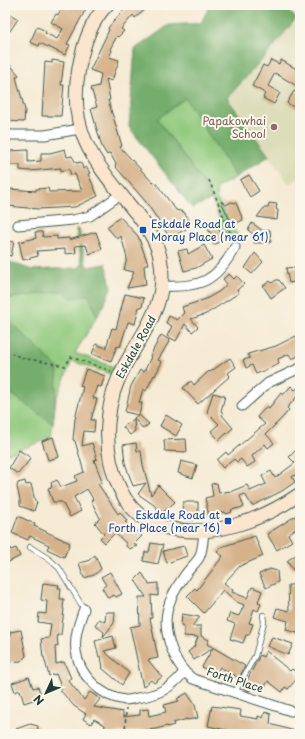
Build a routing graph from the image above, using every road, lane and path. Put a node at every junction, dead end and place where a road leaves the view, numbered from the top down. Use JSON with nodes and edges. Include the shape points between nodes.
{"nodes":[{"id":1,"x":107,"y":5,"type":"edge"},
{"id":2,"x":80,"y":129,"type":"junction"},
{"id":3,"x":5,"y":135,"type":"edge"},
{"id":4,"x":209,"y":180,"type":"dead end"},
{"id":5,"x":121,"y":194,"type":"junction"},
{"id":6,"x":18,"y":225,"type":"dead end"},
{"id":7,"x":235,"y":247,"type":"joint"},
{"id":8,"x":162,"y":286,"type":"junction"},
{"id":9,"x":5,"y":351,"type":"edge"},
{"id":10,"x":300,"y":368,"type":"edge"},
{"id":11,"x":120,"y":374,"type":"junction"},
{"id":12,"x":242,"y":406,"type":"dead end"},
{"id":13,"x":300,"y":494,"type":"edge"},
{"id":14,"x":204,"y":531,"type":"junction"},
{"id":15,"x":30,"y":547,"type":"dead end"},
{"id":16,"x":84,"y":609,"type":"joint"},
{"id":17,"x":263,"y":615,"type":"dead end"},
{"id":18,"x":184,"y":672,"type":"junction"},
{"id":19,"x":234,"y":694,"type":"junction"},
{"id":20,"x":126,"y":700,"type":"junction"},
{"id":21,"x":291,"y":710,"type":"dead end"},
{"id":22,"x":125,"y":734,"type":"edge"}],
"edges":[{"from":1,"to":2,"type":"street","name":"Eskdale Road","via":[[93,24],[80,61],[76,95]]},
{"from":2,"to":3,"type":"street","via":[[45,135]]},
{"from":2,"to":5,"type":"street","name":"Eskdale Road","via":[[97,164]]},
{"from":4,"to":7,"type":"path"},
{"from":5,"to":6,"type":"street","via":[[90,216]]},
{"from":5,"to":8,"type":"street","name":"Eskdale Road","via":[[154,239],[160,257]]},
{"from":7,"to":8,"type":"street","via":[[224,266],[207,281],[192,286]]},
{"from":8,"to":11,"type":"street","name":"Eskdale Road","via":[[151,321]]},
{"from":9,"to":11,"type":"path","via":[[23,358],[65,366],[71,357]]},
{"from":10,"to":12,"type":"street","via":[[268,382]]},
{"from":11,"to":14,"type":"street","name":"Eskdale Road","via":[[111,401],[107,432],[114,475],[124,498],[144,519],[155,525],[183,531]]},
{"from":13,"to":14,"type":"street","name":"Eskdale Road","via":[[262,516]]},
{"from":14,"to":18,"type":"street","via":[[198,558],[178,585],[166,608],[167,634]]},
{"from":15,"to":16,"type":"lane","via":[[59,568]]},
{"from":16,"to":20,"type":"street","via":[[77,627],[75,645],[81,669],[90,682],[99,689]]},
{"from":17,"to":19,"type":"lane","via":[[264,622],[255,656]]},
{"from":18,"to":19,"type":"street","name":"Forth Place","via":[[207,685]]},
{"from":18,"to":20,"type":"street","via":[[174,684],[154,695]]},
{"from":19,"to":21,"type":"street","name":"Forth Place"},
{"from":20,"to":22,"type":"path"}]}
